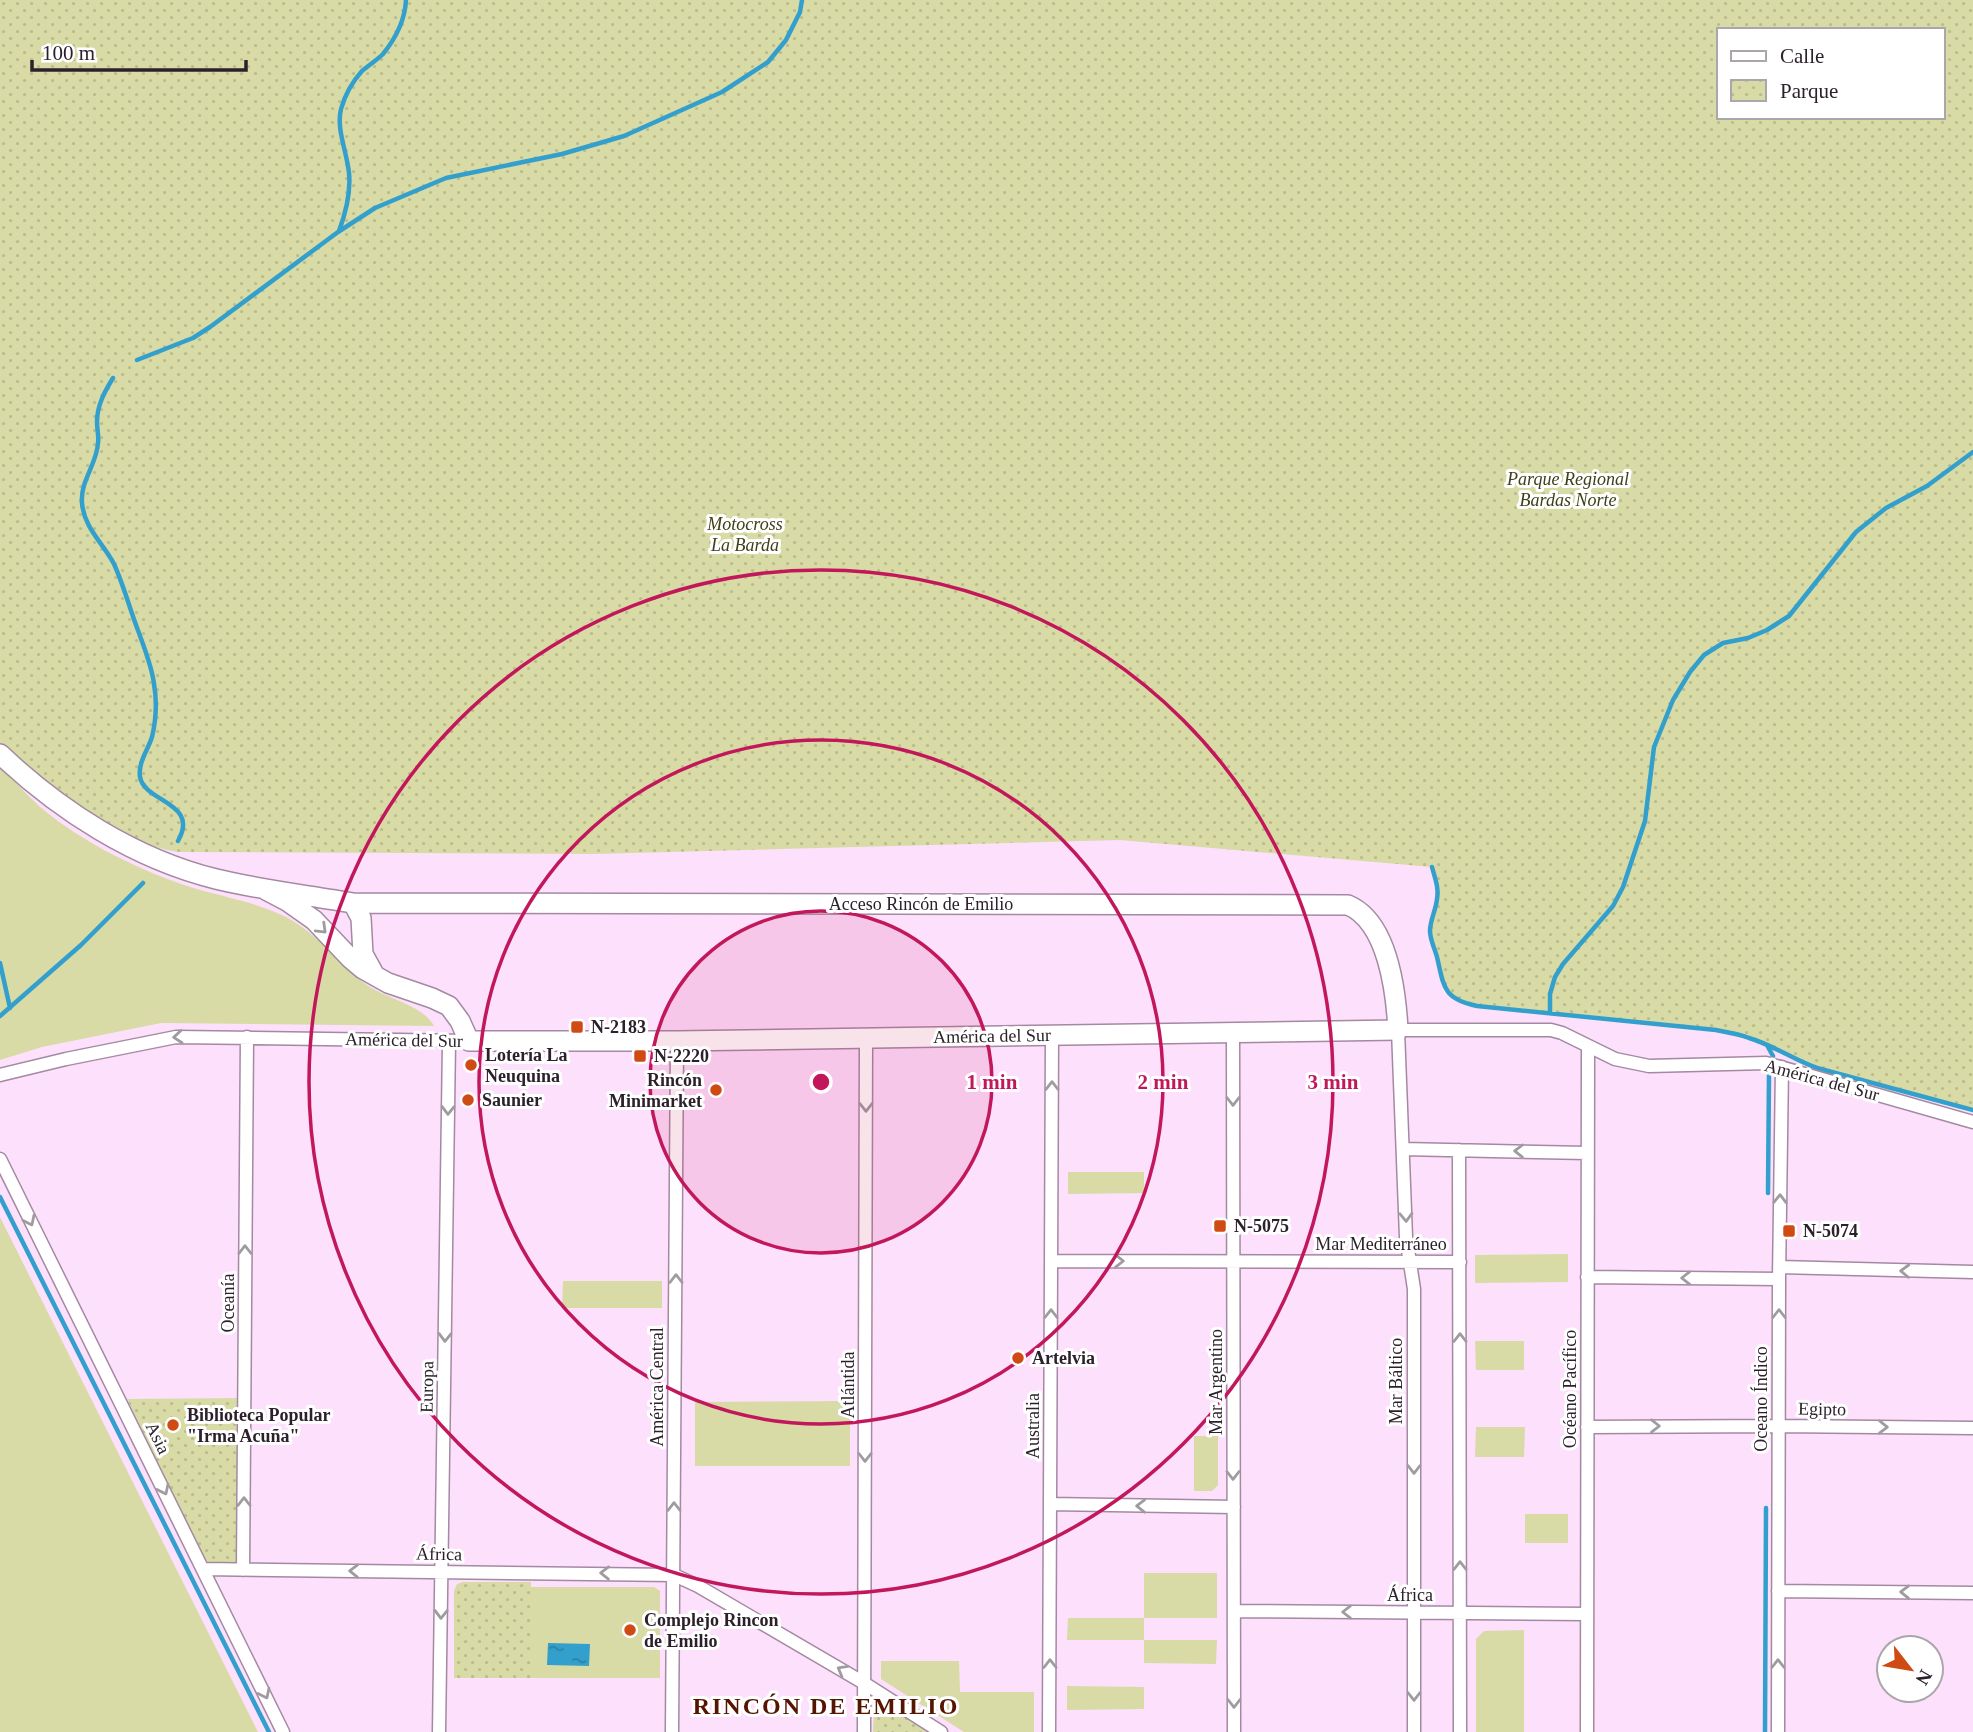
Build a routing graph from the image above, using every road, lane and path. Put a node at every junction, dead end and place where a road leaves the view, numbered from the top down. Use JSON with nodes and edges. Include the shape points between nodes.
{"nodes":[{"id":1,"x":0,"y":754,"type":"edge"},
{"id":2,"x":266,"y":890,"type":"junction"},
{"id":3,"x":353,"y":903,"type":"junction"},
{"id":4,"x":377,"y":978,"type":"junction"},
{"id":5,"x":1398,"y":1030,"type":"junction"},
{"id":6,"x":1233,"y":1032,"type":"junction"},
{"id":7,"x":1052,"y":1035,"type":"junction"},
{"id":8,"x":247,"y":1037,"type":"junction"},
{"id":9,"x":866,"y":1038,"type":"junction"},
{"id":10,"x":469,"y":1041,"type":"junction"},
{"id":11,"x":677,"y":1041,"type":"junction"},
{"id":12,"x":449,"y":1042,"type":"junction"},
{"id":13,"x":1588,"y":1047,"type":"junction"},
{"id":14,"x":1782,"y":1067,"type":"junction"},
{"id":15,"x":0,"y":1075,"type":"edge"},
{"id":16,"x":1973,"y":1122,"type":"edge"},
{"id":17,"x":1403,"y":1149,"type":"junction"},
{"id":18,"x":1459,"y":1150,"type":"junction"},
{"id":19,"x":1587,"y":1153,"type":"junction"},
{"id":20,"x":0,"y":1159,"type":"edge"},
{"id":21,"x":1051,"y":1261,"type":"junction"},
{"id":22,"x":1233,"y":1261,"type":"junction"},
{"id":23,"x":1411,"y":1262,"type":"junction"},
{"id":24,"x":1460,"y":1262,"type":"junction"},
{"id":25,"x":1973,"y":1272,"type":"edge"},
{"id":26,"x":1779,"y":1273,"type":"junction"},
{"id":27,"x":1587,"y":1277,"type":"junction"},
{"id":28,"x":1779,"y":1426,"type":"junction"},
{"id":29,"x":1587,"y":1427,"type":"junction"},
{"id":30,"x":1973,"y":1428,"type":"edge"},
{"id":31,"x":1050,"y":1504,"type":"junction"},
{"id":32,"x":1234,"y":1507,"type":"junction"},
{"id":33,"x":203,"y":1569,"type":"junction"},
{"id":34,"x":243,"y":1570,"type":"junction"},
{"id":35,"x":442,"y":1572,"type":"junction"},
{"id":36,"x":674,"y":1575,"type":"junction"},
{"id":37,"x":1778,"y":1591,"type":"junction"},
{"id":38,"x":1973,"y":1593,"type":"edge"},
{"id":39,"x":1234,"y":1611,"type":"junction"},
{"id":40,"x":1414,"y":1612,"type":"junction"},
{"id":41,"x":1460,"y":1612,"type":"junction"},
{"id":42,"x":1587,"y":1614,"type":"junction"},
{"id":43,"x":864,"y":1683,"type":"junction"},
{"id":44,"x":283,"y":1732,"type":"edge"},
{"id":45,"x":439,"y":1732,"type":"edge"},
{"id":46,"x":673,"y":1732,"type":"edge"},
{"id":47,"x":864,"y":1732,"type":"edge"},
{"id":48,"x":941,"y":1732,"type":"edge"},
{"id":49,"x":1049,"y":1732,"type":"edge"},
{"id":50,"x":1234,"y":1732,"type":"edge"},
{"id":51,"x":1414,"y":1732,"type":"edge"},
{"id":52,"x":1460,"y":1732,"type":"edge"},
{"id":53,"x":1587,"y":1732,"type":"edge"},
{"id":54,"x":1778,"y":1732,"type":"edge"}],
"edges":[{"from":1,"to":2,"type":"street","name":"Acceso Rincón de Emilio","via":[[59,804],[133,848],[187,871]]},
{"from":2,"to":3,"type":"street","name":"Acceso Rincón de Emilio"},
{"from":2,"to":4,"type":"street","name":"Acceso Rincón de Emilio","one_way":true,"via":[[314,920],[356,964]]},
{"from":3,"to":4,"type":"street","via":[[361,918],[363,954]]},
{"from":3,"to":5,"type":"street","name":"Acceso Rincón de Emilio","via":[[1348,905],[1370,922],[1387,959]]},
{"from":4,"to":10,"type":"street","name":"Acceso Rincón de Emilio","via":[[449,1006]]},
{"from":5,"to":6,"type":"street","name":"América del Sur"},
{"from":5,"to":13,"type":"street","name":"América del Sur","via":[[1551,1030]]},
{"from":5,"to":17,"type":"street","name":"Mar Báltico"},
{"from":6,"to":7,"type":"street","name":"América del Sur"},
{"from":6,"to":22,"type":"street","name":"Mar Argentino","one_way":true},
{"from":7,"to":9,"type":"street","name":"América del Sur"},
{"from":21,"to":7,"type":"street","name":"Australia","one_way":true},
{"from":8,"to":12,"type":"street","name":"América del Sur"},
{"from":8,"to":15,"type":"street","name":"América del Sur","one_way":true,"via":[[161,1039]]},
{"from":34,"to":8,"type":"street","name":"Oceanía","one_way":true},
{"from":9,"to":11,"type":"street","name":"América del Sur"},
{"from":9,"to":43,"type":"street","name":"Atlántida","one_way":true},
{"from":10,"to":11,"type":"street","name":"América del Sur"},
{"from":10,"to":12,"type":"street","name":"América del Sur"},
{"from":36,"to":11,"type":"street","name":"América Central","one_way":true},
{"from":12,"to":35,"type":"street","name":"Europa","one_way":true},
{"from":13,"to":14,"type":"street","name":"América del Sur","via":[[1615,1059],[1650,1066],[1758,1063]]},
{"from":13,"to":19,"type":"street","name":"Océano Pacífico"},
{"from":14,"to":16,"type":"street","name":"América del Sur"},
{"from":26,"to":14,"type":"street","name":"Oceano Índico","one_way":true},
{"from":17,"to":18,"type":"street"},
{"from":17,"to":23,"type":"street","name":"Mar Báltico","one_way":true},
{"from":19,"to":18,"type":"street","one_way":true},
{"from":18,"to":24,"type":"street"},
{"from":19,"to":27,"type":"street","name":"Océano Pacífico"},
{"from":20,"to":33,"type":"street","name":"Asia","one_way":true},
{"from":21,"to":22,"type":"street","name":"Mar Mediterráneo","one_way":true},
{"from":31,"to":21,"type":"street","name":"Australia","one_way":true},
{"from":22,"to":23,"type":"street","name":"Mar Mediterráneo"},
{"from":22,"to":32,"type":"street","name":"Mar Argentino","one_way":true},
{"from":23,"to":24,"type":"street","name":"Mar Mediterráneo"},
{"from":23,"to":40,"type":"street","name":"Mar Báltico","one_way":true},
{"from":41,"to":24,"type":"street","one_way":true},
{"from":25,"to":26,"type":"street","one_way":true},
{"from":26,"to":27,"type":"street","one_way":true},
{"from":28,"to":26,"type":"street","name":"Oceano Índico","one_way":true},
{"from":27,"to":29,"type":"street","name":"Océano Pacífico"},
{"from":29,"to":28,"type":"street","name":"Egipto","one_way":true},
{"from":28,"to":30,"type":"street","name":"Egipto","one_way":true},
{"from":28,"to":37,"type":"street","name":"Oceano Índico"},
{"from":29,"to":42,"type":"street","name":"Océano Pacífico"},
{"from":32,"to":31,"type":"street","one_way":true},
{"from":49,"to":31,"type":"street","name":"Australia","one_way":true},
{"from":32,"to":39,"type":"street","name":"Mar Argentino"},
{"from":33,"to":34,"type":"street","name":"África"},
{"from":33,"to":44,"type":"street","name":"Asia","one_way":true},
{"from":35,"to":34,"type":"street","name":"África","one_way":true},
{"from":36,"to":35,"type":"street","name":"África","one_way":true},
{"from":35,"to":45,"type":"street","name":"Europa","one_way":true},
{"from":43,"to":36,"type":"street","one_way":true},
{"from":36,"to":46,"type":"street","name":"América Central"},
{"from":38,"to":37,"type":"street","one_way":true},
{"from":54,"to":37,"type":"street","name":"Oceano Índico","one_way":true},
{"from":40,"to":39,"type":"street","name":"África","one_way":true},
{"from":39,"to":50,"type":"street","name":"Mar Argentino","one_way":true},
{"from":40,"to":41,"type":"street","name":"África"},
{"from":40,"to":51,"type":"street","name":"Mar Báltico","one_way":true},
{"from":41,"to":42,"type":"street","name":"África"},
{"from":41,"to":52,"type":"street"},
{"from":42,"to":53,"type":"street","name":"Océano Pacífico"},
{"from":43,"to":47,"type":"street","name":"Atlántida"},
{"from":43,"to":48,"type":"street"}]}
